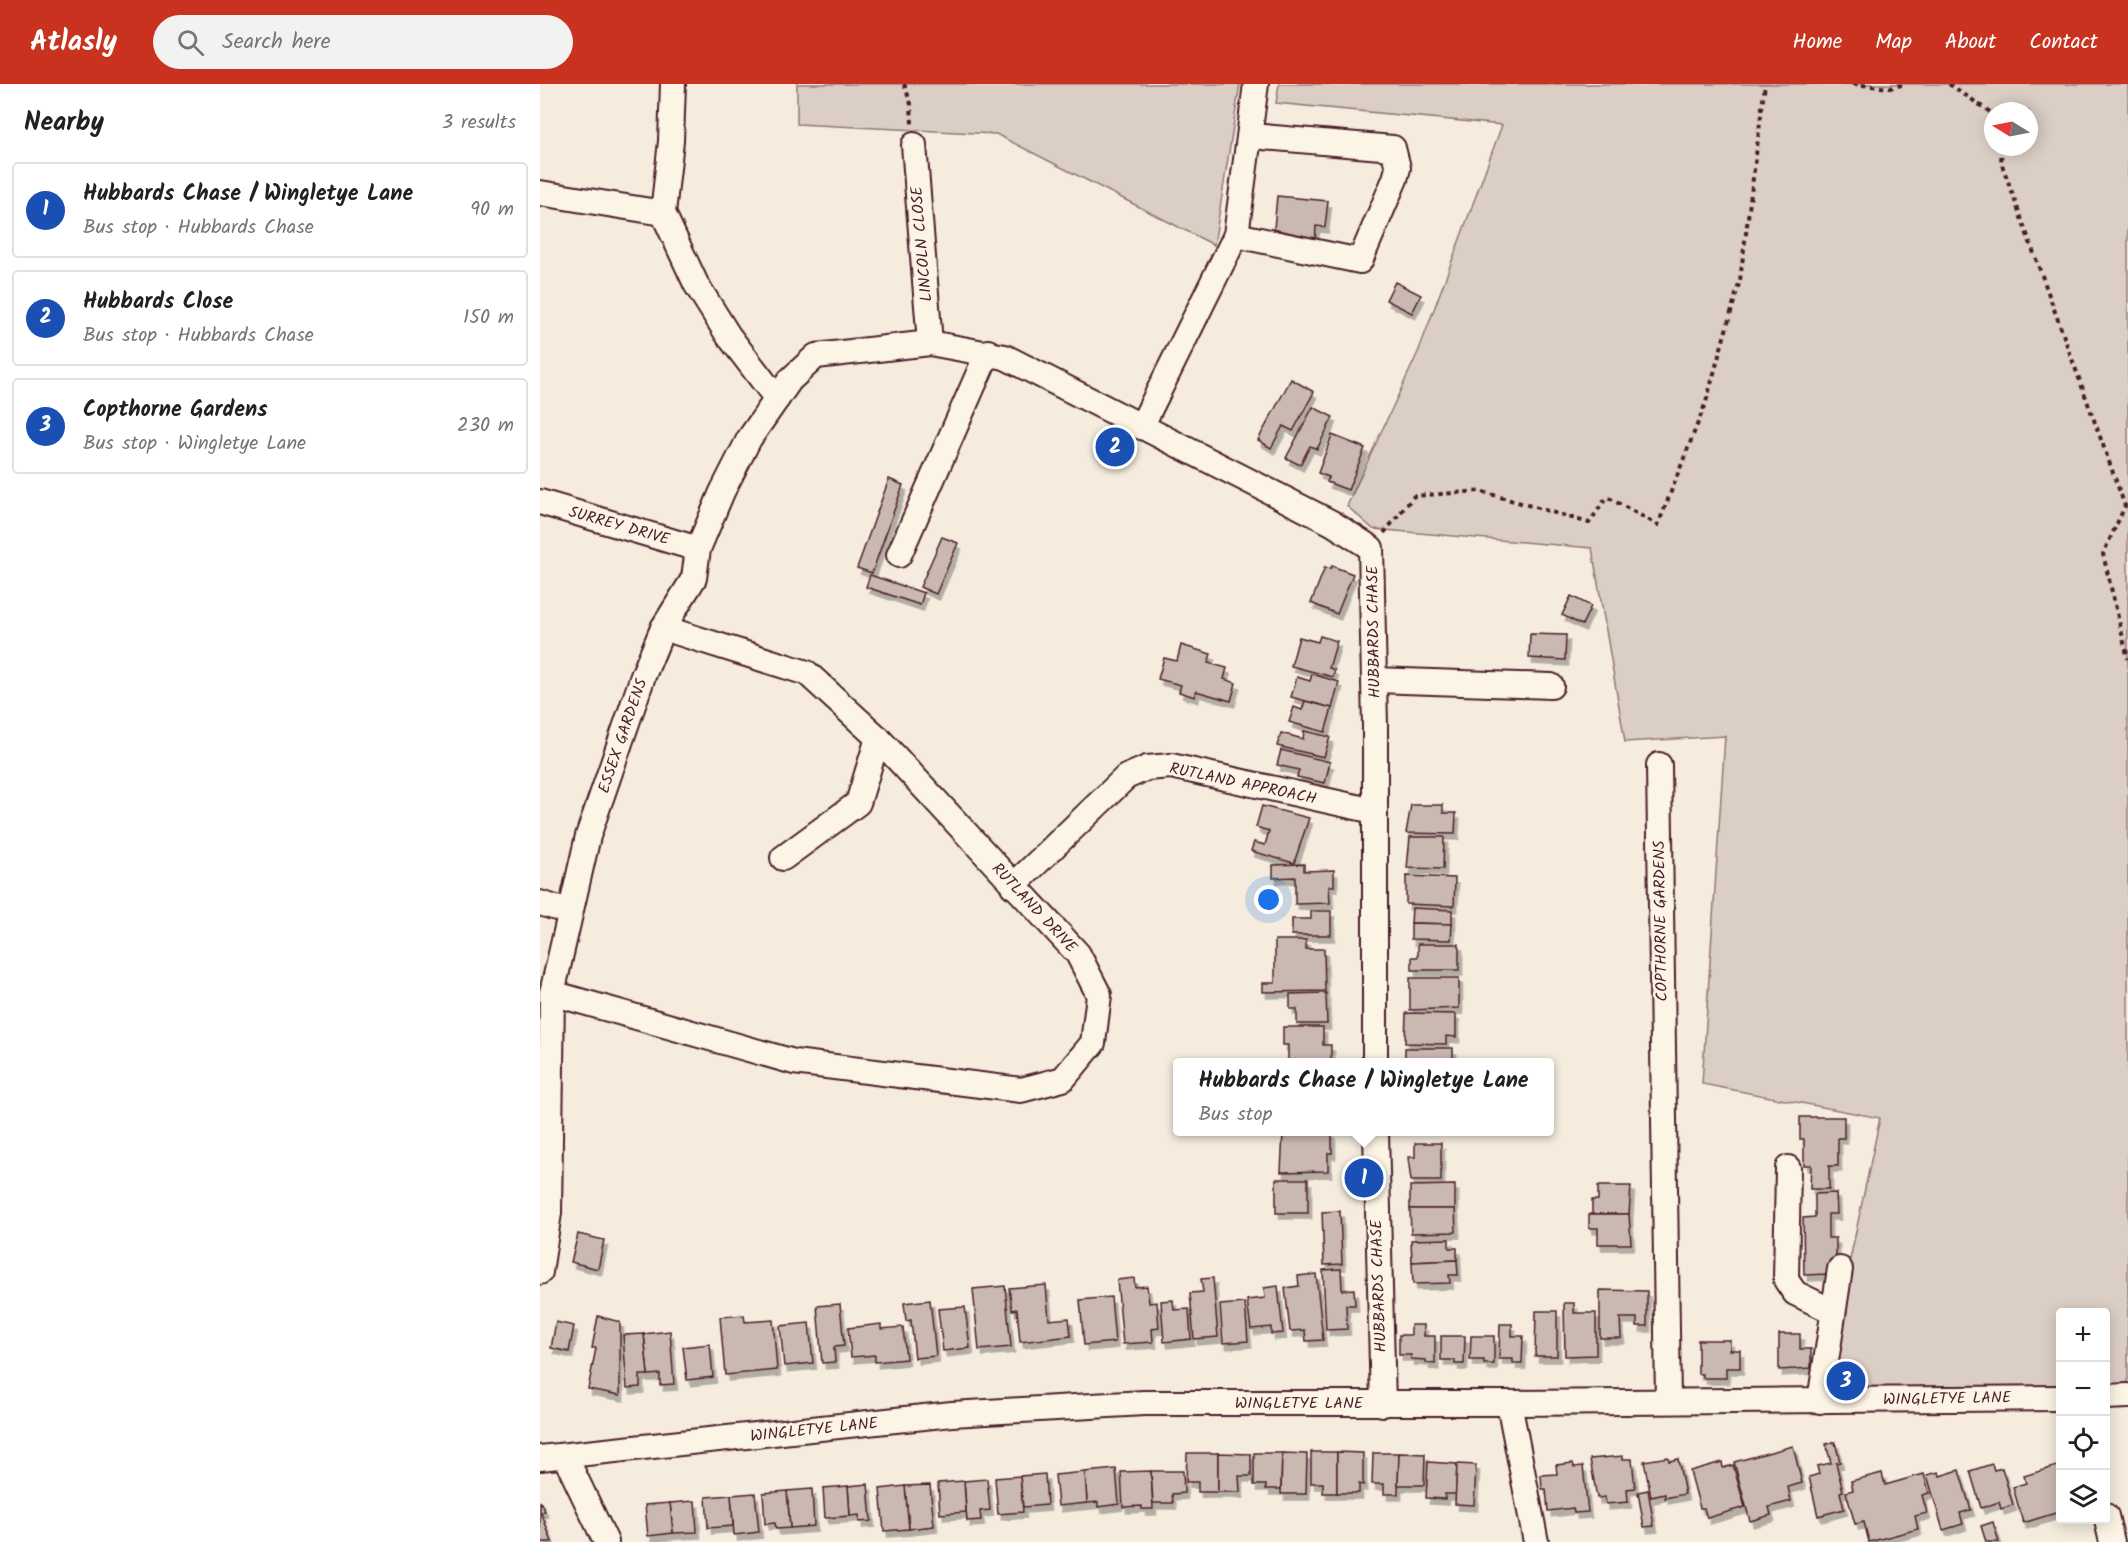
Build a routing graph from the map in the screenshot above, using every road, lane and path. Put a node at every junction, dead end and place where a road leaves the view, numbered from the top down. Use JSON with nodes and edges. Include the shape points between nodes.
{"nodes":[{"id":1,"x":673,"y":84,"type":"edge"},
{"id":2,"x":904,"y":84,"type":"edge"},
{"id":3,"x":1256,"y":84,"type":"edge"},
{"id":4,"x":1765,"y":84,"type":"edge"},
{"id":5,"x":1852,"y":84,"type":"edge"},
{"id":6,"x":1905,"y":84,"type":"edge"},
{"id":7,"x":1949,"y":84,"type":"edge"},
{"id":8,"x":1984,"y":108,"type":"edge"},
{"id":9,"x":1251,"y":136,"type":"junction"},
{"id":10,"x":914,"y":145,"type":"joint"},
{"id":11,"x":2001,"y":156,"type":"edge"},
{"id":12,"x":540,"y":193,"type":"edge"},
{"id":13,"x":663,"y":213,"type":"junction"},
{"id":14,"x":1238,"y":226,"type":"junction"},
{"id":15,"x":930,"y":343,"type":"junction"},
{"id":16,"x":988,"y":352,"type":"junction"},
{"id":17,"x":777,"y":399,"type":"junction"},
{"id":18,"x":1141,"y":427,"type":"junction"},
{"id":19,"x":540,"y":502,"type":"edge"},
{"id":20,"x":1371,"y":548,"type":"junction"},
{"id":21,"x":698,"y":549,"type":"junction"},
{"id":22,"x":899,"y":555,"type":"dead end"},
{"id":23,"x":663,"y":628,"type":"junction"},
{"id":24,"x":2128,"y":659,"type":"edge"},
{"id":25,"x":1375,"y":680,"type":"junction"},
{"id":26,"x":1551,"y":686,"type":"dead end"},
{"id":27,"x":878,"y":738,"type":"junction"},
{"id":28,"x":1659,"y":765,"type":"dead end"},
{"id":29,"x":1374,"y":811,"type":"junction"},
{"id":30,"x":783,"y":858,"type":"dead end"},
{"id":31,"x":1013,"y":886,"type":"junction"},
{"id":32,"x":540,"y":903,"type":"edge"},
{"id":33,"x":569,"y":912,"type":"junction"},
{"id":34,"x":552,"y":993,"type":"junction"},
{"id":35,"x":1375,"y":1058,"type":"edge"},
{"id":36,"x":546,"y":1109,"type":"edge"},
{"id":37,"x":1376,"y":1136,"type":"edge"},
{"id":38,"x":1788,"y":1168,"type":"dead end"},
{"id":39,"x":1840,"y":1269,"type":"dead end"},
{"id":40,"x":540,"y":1272,"type":"edge"},
{"id":41,"x":1832,"y":1311,"type":"junction"},
{"id":42,"x":2128,"y":1396,"type":"edge"},
{"id":43,"x":2110,"y":1397,"type":"edge"},
{"id":44,"x":2056,"y":1398,"type":"edge"},
{"id":45,"x":1668,"y":1401,"type":"junction"},
{"id":46,"x":1820,"y":1401,"type":"junction"},
{"id":47,"x":1509,"y":1403,"type":"junction"},
{"id":48,"x":1383,"y":1404,"type":"junction"},
{"id":49,"x":565,"y":1456,"type":"junction"},
{"id":50,"x":540,"y":1458,"type":"edge"},
{"id":51,"x":2108,"y":1524,"type":"edge"},
{"id":52,"x":606,"y":1542,"type":"edge"},
{"id":53,"x":1536,"y":1542,"type":"edge"},
{"id":54,"x":2112,"y":1542,"type":"edge"}],
"edges":[{"from":1,"to":13,"type":"street"},
{"from":2,"to":10,"type":"path","via":[[911,104]]},
{"from":3,"to":9,"type":"street"},
{"from":4,"to":20,"type":"path","via":[[1740,280],[1706,402],[1658,525],[1607,497],[1589,523],[1480,491],[1414,496]]},
{"from":5,"to":6,"type":"path","via":[[1890,88]]},
{"from":7,"to":8,"type":"path"},
{"from":9,"to":14,"type":"street"},
{"from":9,"to":14,"type":"street","via":[[1393,148],[1398,168],[1360,261]]},
{"from":10,"to":15,"type":"street","name":"LINCOLN CLOSE"},
{"from":11,"to":24,"type":"path","via":[[2125,506],[2103,554]]},
{"from":12,"to":13,"type":"street"},
{"from":13,"to":17,"type":"street","via":[[696,284],[728,335]]},
{"from":14,"to":18,"type":"street"},
{"from":15,"to":16,"type":"street","name":"HUBBARDS CHASE"},
{"from":15,"to":17,"type":"street","name":"ESSEX GARDENS","via":[[816,356],[790,380]]},
{"from":16,"to":18,"type":"street","name":"HUBBARDS CHASE","via":[[1049,378]]},
{"from":16,"to":22,"type":"street"},
{"from":17,"to":21,"type":"street","name":"ESSEX GARDENS","via":[[749,439]]},
{"from":18,"to":20,"type":"street","name":"HUBBARDS CHASE","via":[[1332,523]]},
{"from":19,"to":21,"type":"street","name":"SURREY DRIVE"},
{"from":20,"to":25,"type":"street","name":"HUBBARDS CHASE"},
{"from":21,"to":23,"type":"street","name":"ESSEX GARDENS","via":[[694,578]]},
{"from":23,"to":27,"type":"street","name":"RUTLAND DRIVE","via":[[807,673]]},
{"from":23,"to":33,"type":"street","name":"ESSEX GARDENS","via":[[588,836]]},
{"from":25,"to":26,"type":"street"},
{"from":25,"to":29,"type":"street","name":"HUBBARDS CHASE"},
{"from":27,"to":30,"type":"street","via":[[858,803]]},
{"from":27,"to":31,"type":"street","name":"RUTLAND DRIVE"},
{"from":28,"to":45,"type":"street","name":"COPTHORNE GARDENS"},
{"from":29,"to":31,"type":"street","name":"RUTLAND APPROACH","via":[[1171,766],[1147,768],[1126,777]]},
{"from":29,"to":35,"type":"street","name":"HUBBARDS CHASE"},
{"from":31,"to":34,"type":"street","name":"RUTLAND DRIVE","via":[[1078,954],[1100,995],[1093,1043],[1063,1079],[1021,1090],[794,1062]]},
{"from":32,"to":33,"type":"street"},
{"from":33,"to":34,"type":"street","name":"ESSEX GARDENS"},
{"from":34,"to":36,"type":"street","name":"ESSEX GARDENS"},
{"from":36,"to":40,"type":"street","name":"ESSEX GARDENS","via":[[549,1213]]},
{"from":37,"to":48,"type":"street","name":"HUBBARDS CHASE"},
{"from":38,"to":41,"type":"street","via":[[1786,1280],[1795,1293]]},
{"from":39,"to":41,"type":"street"},
{"from":41,"to":46,"type":"street"},
{"from":42,"to":43,"type":"street"},
{"from":44,"to":46,"type":"street","name":"WINGLETYE LANE"},
{"from":45,"to":46,"type":"street","name":"WINGLETYE LANE"},
{"from":45,"to":47,"type":"street","name":"WINGLETYE LANE"},
{"from":47,"to":48,"type":"street","name":"WINGLETYE LANE"},
{"from":47,"to":53,"type":"street"},
{"from":48,"to":49,"type":"street","name":"WINGLETYE LANE","via":[[1144,1403],[952,1414]]},
{"from":49,"to":50,"type":"street","name":"WINGLETYE LANE"},
{"from":49,"to":52,"type":"street"},
{"from":51,"to":54,"type":"street"}]}
